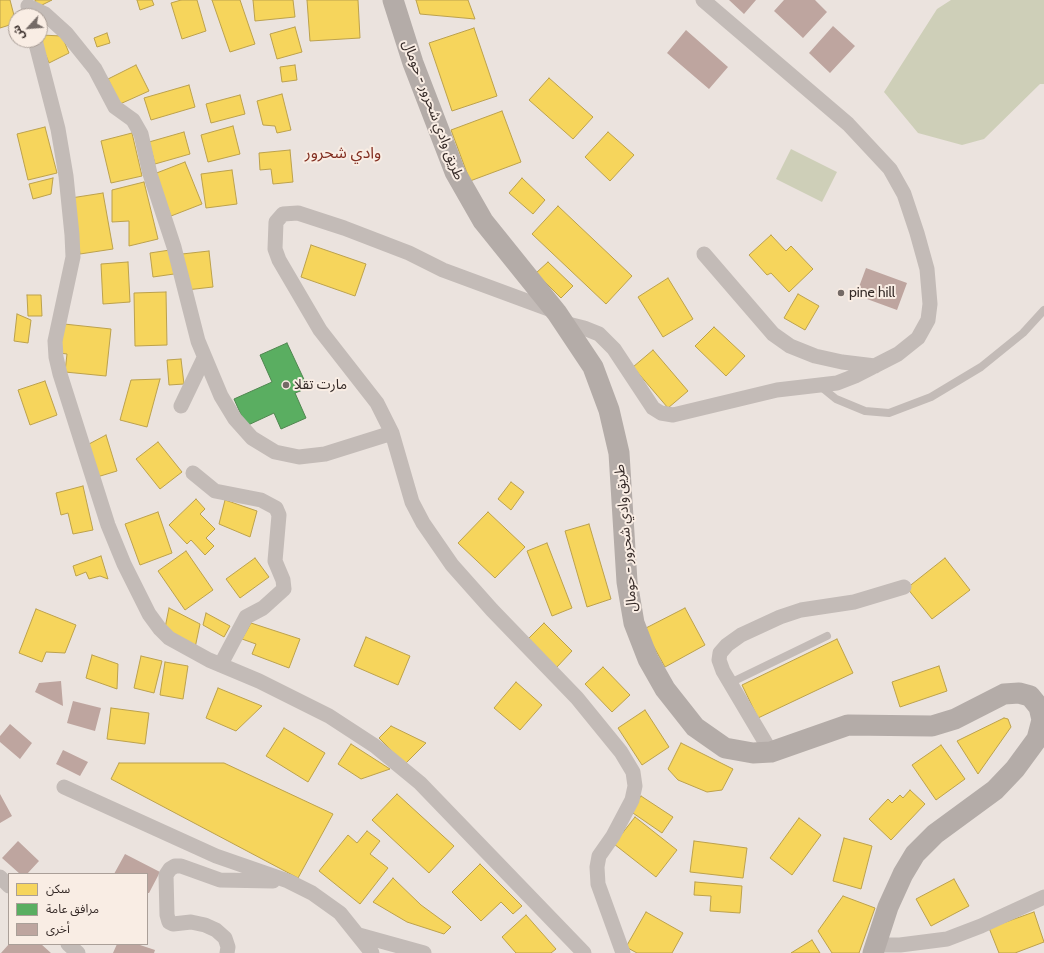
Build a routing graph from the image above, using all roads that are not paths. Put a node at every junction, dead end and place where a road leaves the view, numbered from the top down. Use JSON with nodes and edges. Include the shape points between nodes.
{"nodes":[{"id":1,"x":393,"y":0,"type":"edge"},
{"id":2,"x":703,"y":0,"type":"edge"},
{"id":3,"x":28,"y":7,"type":"edge"},
{"id":4,"x":37,"y":48,"type":"edge"},
{"id":5,"x":704,"y":254,"type":"dead end"},
{"id":6,"x":1044,"y":310,"type":"edge"},
{"id":7,"x":560,"y":318,"type":"junction"},
{"id":8,"x":204,"y":358,"type":"junction"},
{"id":9,"x":876,"y":366,"type":"junction"},
{"id":10,"x":818,"y":384,"type":"junction"},
{"id":11,"x":181,"y":406,"type":"dead end"},
{"id":12,"x":392,"y":433,"type":"junction"},
{"id":13,"x":193,"y":473,"type":"dead end"},
{"id":14,"x":904,"y":587,"type":"dead end"},
{"id":15,"x":827,"y":636,"type":"dead end"},
{"id":16,"x":220,"y":664,"type":"junction"},
{"id":17,"x":730,"y":683,"type":"junction"},
{"id":18,"x":771,"y":752,"type":"junction"},
{"id":19,"x":64,"y":788,"type":"dead end"},
{"id":20,"x":0,"y":878,"type":"edge"},
{"id":21,"x":288,"y":881,"type":"junction"},
{"id":22,"x":8,"y":885,"type":"edge"},
{"id":23,"x":1044,"y":897,"type":"edge"},
{"id":24,"x":359,"y":935,"type":"junction"},
{"id":25,"x":69,"y":945,"type":"edge"},
{"id":26,"x":875,"y":949,"type":"edge"},
{"id":27,"x":78,"y":953,"type":"edge"},
{"id":28,"x":227,"y":953,"type":"edge"},
{"id":29,"x":372,"y":953,"type":"edge"},
{"id":30,"x":424,"y":953,"type":"edge"},
{"id":31,"x":584,"y":953,"type":"edge"},
{"id":32,"x":623,"y":953,"type":"edge"}],
"edges":[{"from":1,"to":7,"type":"main road","name":"طريق وادي شحرور - حومال","via":[[413,63],[455,172],[483,221]]},
{"from":2,"to":9,"type":"street","via":[[848,124],[890,169],[904,194],[927,270],[930,304],[928,320],[918,338],[898,354]]},
{"from":3,"to":8,"type":"street","via":[[45,14],[66,33],[95,69],[115,107],[133,120],[141,134],[150,174],[174,248]]},
{"from":4,"to":16,"type":"street","via":[[58,128],[72,235],[73,257],[55,341],[60,374],[108,525],[140,597],[160,629],[169,638]]},
{"from":5,"to":9,"type":"street","via":[[773,334],[790,346],[822,358]]},
{"from":6,"to":10,"type":"lane","via":[[1023,333],[981,367],[931,397],[890,413],[865,411],[836,399]]},
{"from":7,"to":10,"type":"street","via":[[599,334],[614,348],[653,408],[661,413],[673,415],[777,390]]},
{"from":7,"to":12,"type":"street","via":[[344,228],[298,213],[283,214],[276,222],[274,231],[275,249],[279,260],[320,330],[377,403]]},
{"from":7,"to":18,"type":"main road","name":"طريق وادي شحرور - حومال","via":[[593,367],[610,410],[619,453],[627,582],[634,623],[648,659],[665,689],[695,727],[725,748],[752,753]]},
{"from":8,"to":11,"type":"street"},
{"from":8,"to":12,"type":"street","via":[[234,419],[252,438],[275,452],[299,457],[325,454]]},
{"from":9,"to":10,"type":"street","via":[[837,383]]},
{"from":12,"to":32,"type":"street","via":[[412,502],[435,542],[492,610],[576,698],[621,752],[633,772],[635,786],[632,800],[599,856],[597,867],[598,884]]},
{"from":13,"to":16,"type":"street","via":[[216,490],[261,500],[276,508],[279,515],[275,561],[283,580],[284,590],[263,608],[246,617]]},
{"from":14,"to":17,"type":"street","via":[[854,602],[801,610],[742,635],[720,653],[719,660]]},
{"from":15,"to":17,"type":"lane"},
{"from":16,"to":31,"type":"street","via":[[328,716],[375,746],[420,783]]},
{"from":17,"to":18,"type":"street"},
{"from":18,"to":26,"type":"main road","name":"طريق وادي شحرور - حومال","via":[[848,725],[932,726],[955,719],[1004,694],[1019,693],[1030,696],[1039,706],[1042,720],[1037,739],[1015,769],[995,790],[935,834],[915,854],[888,906]]},
{"from":19,"to":21,"type":"street","via":[[216,856]]},
{"from":20,"to":22,"type":"street"},
{"from":21,"to":24,"type":"street","via":[[340,913]]},
{"from":21,"to":28,"type":"street","via":[[220,880],[181,866],[170,869],[166,875],[169,922],[192,922],[216,930],[225,938]]},
{"from":23,"to":26,"type":"street","via":[[947,939]]},
{"from":24,"to":29,"type":"street"},
{"from":24,"to":30,"type":"street"},
{"from":25,"to":27,"type":"street"}]}
